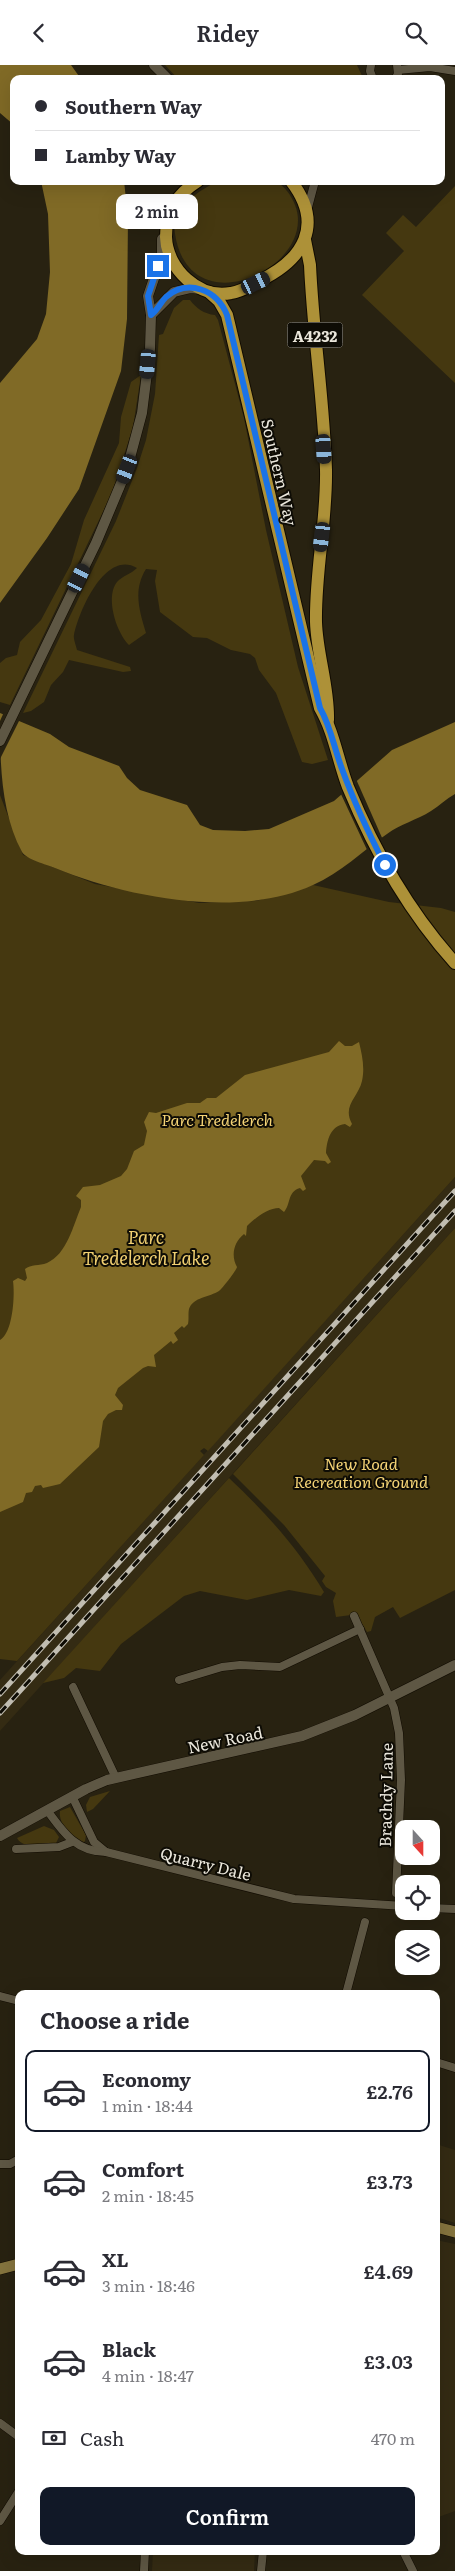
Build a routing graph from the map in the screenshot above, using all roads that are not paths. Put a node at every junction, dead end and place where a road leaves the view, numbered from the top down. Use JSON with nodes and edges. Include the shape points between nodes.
{"nodes":[{"id":1,"x":154,"y":65,"type":"edge"},
{"id":2,"x":398,"y":68,"type":"edge"},
{"id":3,"x":455,"y":71,"type":"edge"},
{"id":4,"x":164,"y":75,"type":"edge"},
{"id":5,"x":192,"y":185,"type":"edge"},
{"id":6,"x":293,"y":185,"type":"edge"},
{"id":7,"x":314,"y":185,"type":"edge"},
{"id":8,"x":306,"y":215,"type":"junction"},
{"id":9,"x":167,"y":221,"type":"junction"},
{"id":10,"x":305,"y":240,"type":"junction"},
{"id":11,"x":206,"y":290,"type":"junction"},
{"id":12,"x":151,"y":315,"type":"junction"},
{"id":13,"x":328,"y":722,"type":"junction"},
{"id":14,"x":0,"y":741,"type":"edge"},
{"id":15,"x":455,"y":963,"type":"edge"},
{"id":16,"x":354,"y":1616,"type":"dead end"},
{"id":17,"x":360,"y":1629,"type":"junction"},
{"id":18,"x":455,"y":1665,"type":"edge"},
{"id":19,"x":179,"y":1680,"type":"dead end"},
{"id":20,"x":72,"y":1687,"type":"dead end"},
{"id":21,"x":389,"y":1698,"type":"junction"},
{"id":22,"x":116,"y":1777,"type":"junction"},
{"id":23,"x":72,"y":1796,"type":"junction"},
{"id":24,"x":47,"y":1810,"type":"junction"},
{"id":25,"x":0,"y":1836,"type":"edge"},
{"id":26,"x":72,"y":1842,"type":"junction"},
{"id":27,"x":16,"y":1849,"type":"dead end"},
{"id":28,"x":106,"y":1852,"type":"junction"},
{"id":29,"x":397,"y":1875,"type":"edge"},
{"id":30,"x":395,"y":1906,"type":"edge"},
{"id":31,"x":440,"y":1908,"type":"edge"},
{"id":32,"x":455,"y":1909,"type":"edge"},
{"id":33,"x":365,"y":1922,"type":"dead end"},
{"id":34,"x":347,"y":1990,"type":"edge"},
{"id":35,"x":0,"y":1996,"type":"edge"},
{"id":36,"x":15,"y":2000,"type":"edge"},
{"id":37,"x":440,"y":2063,"type":"edge"},
{"id":38,"x":455,"y":2069,"type":"edge"},
{"id":39,"x":15,"y":2161,"type":"edge"},
{"id":40,"x":0,"y":2165,"type":"edge"},
{"id":41,"x":440,"y":2228,"type":"edge"},
{"id":42,"x":455,"y":2232,"type":"edge"},
{"id":43,"x":15,"y":2265,"type":"edge"},
{"id":44,"x":0,"y":2269,"type":"edge"},
{"id":45,"x":0,"y":2423,"type":"edge"},
{"id":46,"x":15,"y":2434,"type":"edge"},
{"id":47,"x":15,"y":2497,"type":"edge"},
{"id":48,"x":0,"y":2521,"type":"edge"},
{"id":49,"x":145,"y":2555,"type":"edge"},
{"id":50,"x":263,"y":2555,"type":"edge"},
{"id":51,"x":405,"y":2555,"type":"edge"},
{"id":52,"x":144,"y":2571,"type":"edge"},
{"id":53,"x":262,"y":2571,"type":"edge"},
{"id":54,"x":412,"y":2571,"type":"edge"}],
"edges":[{"from":1,"to":4,"type":"street"},
{"from":2,"to":3,"type":"street"},
{"from":5,"to":9,"type":"main road","via":[[171,207]]},
{"from":6,"to":8,"type":"main road"},
{"from":7,"to":8,"type":"street"},
{"from":8,"to":10,"type":"main road","name":"Southern Way"},
{"from":9,"to":11,"type":"main road","name":"Southern Way","via":[[168,253],[174,264],[182,275]]},
{"from":9,"to":12,"type":"street","via":[[162,237],[162,255],[148,296]]},
{"from":10,"to":11,"type":"main road","via":[[295,257],[273,275],[231,293]]},
{"from":10,"to":13,"type":"main road","name":"Southern Way","number":"A4232","via":[[310,265],[326,468],[316,623]]},
{"from":11,"to":12,"type":"street","via":[[191,288],[174,292]]},
{"from":11,"to":13,"type":"main road","name":"Southern Way","number":"A4232","via":[[220,301],[227,315],[295,611],[320,708]]},
{"from":12,"to":14,"type":"street","via":[[142,413],[127,469],[96,543]]},
{"from":13,"to":15,"type":"main road","name":"Southern Way","number":"A4232","via":[[347,785],[376,848],[413,909]]},
{"from":16,"to":17,"type":"street","name":"Brachdy Lane"},
{"from":17,"to":19,"type":"street","via":[[280,1667],[222,1667]]},
{"from":17,"to":21,"type":"street","name":"Brachdy Lane"},
{"from":18,"to":21,"type":"street","name":"New Road"},
{"from":20,"to":22,"type":"street"},
{"from":21,"to":22,"type":"street","name":"New Road","via":[[302,1736]]},
{"from":21,"to":29,"type":"street","name":"Brachdy Lane","via":[[397,1720],[402,1756]]},
{"from":22,"to":23,"type":"street","name":"New Road"},
{"from":23,"to":24,"type":"street","name":"New Road"},
{"from":23,"to":28,"type":"street","via":[[94,1841]]},
{"from":24,"to":25,"type":"street","name":"New Road"},
{"from":24,"to":26,"type":"street"},
{"from":26,"to":27,"type":"street","via":[[60,1847]]},
{"from":26,"to":28,"type":"street","name":"Quarry Dale"},
{"from":28,"to":30,"type":"street","name":"Quarry Dale","via":[[294,1899]]},
{"from":31,"to":32,"type":"street"},
{"from":33,"to":34,"type":"street"},
{"from":35,"to":36,"type":"street"},
{"from":37,"to":38,"type":"street"},
{"from":39,"to":40,"type":"street"},
{"from":41,"to":42,"type":"main road"},
{"from":43,"to":44,"type":"main road"},
{"from":45,"to":46,"type":"street"},
{"from":47,"to":48,"type":"street"},
{"from":49,"to":52,"type":"street"},
{"from":50,"to":53,"type":"street"},
{"from":51,"to":54,"type":"street"}]}
